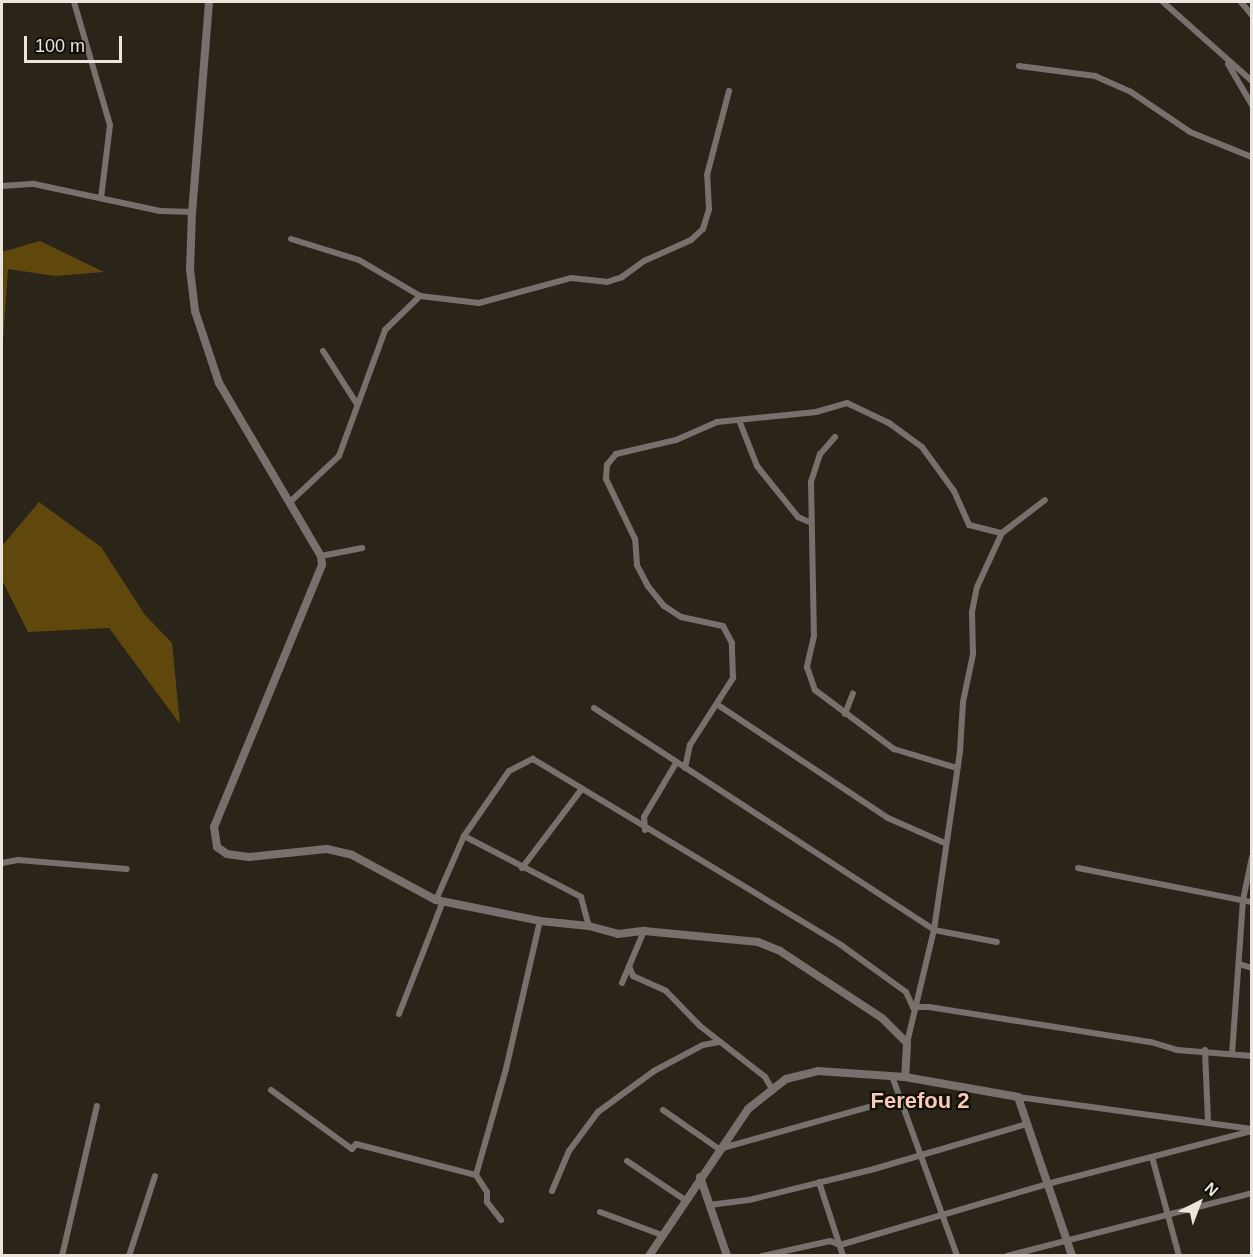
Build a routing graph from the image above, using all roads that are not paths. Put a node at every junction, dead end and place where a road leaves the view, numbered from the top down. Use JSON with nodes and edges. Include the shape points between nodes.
{"nodes":[{"id":1,"x":74,"y":2,"type":"edge"},
{"id":2,"x":209,"y":2,"type":"edge"},
{"id":3,"x":1163,"y":2,"type":"edge"},
{"id":4,"x":1242,"y":2,"type":"edge"},
{"id":5,"x":1251,"y":15,"type":"edge"},
{"id":6,"x":1226,"y":61,"type":"junction"},
{"id":7,"x":1019,"y":66,"type":"dead end"},
{"id":8,"x":1251,"y":81,"type":"edge"},
{"id":9,"x":729,"y":91,"type":"dead end"},
{"id":10,"x":1251,"y":105,"type":"edge"},
{"id":11,"x":1251,"y":157,"type":"edge"},
{"id":12,"x":2,"y":186,"type":"edge"},
{"id":13,"x":101,"y":198,"type":"junction"},
{"id":14,"x":192,"y":212,"type":"junction"},
{"id":15,"x":291,"y":239,"type":"dead end"},
{"id":16,"x":420,"y":296,"type":"junction"},
{"id":17,"x":323,"y":351,"type":"dead end"},
{"id":18,"x":357,"y":404,"type":"junction"},
{"id":19,"x":739,"y":420,"type":"junction"},
{"id":20,"x":835,"y":437,"type":"dead end"},
{"id":21,"x":1045,"y":500,"type":"dead end"},
{"id":22,"x":290,"y":502,"type":"junction"},
{"id":23,"x":809,"y":522,"type":"junction"},
{"id":24,"x":1002,"y":534,"type":"junction"},
{"id":25,"x":362,"y":548,"type":"dead end"},
{"id":26,"x":321,"y":556,"type":"junction"},
{"id":27,"x":853,"y":693,"type":"dead end"},
{"id":28,"x":718,"y":705,"type":"junction"},
{"id":29,"x":594,"y":708,"type":"dead end"},
{"id":30,"x":845,"y":714,"type":"junction"},
{"id":31,"x":676,"y":763,"type":"junction"},
{"id":32,"x":685,"y":768,"type":"junction"},
{"id":33,"x":957,"y":768,"type":"junction"},
{"id":34,"x":581,"y":790,"type":"junction"},
{"id":35,"x":645,"y":830,"type":"junction"},
{"id":36,"x":464,"y":836,"type":"junction"},
{"id":37,"x":945,"y":843,"type":"junction"},
{"id":38,"x":1251,"y":857,"type":"edge"},
{"id":39,"x":2,"y":863,"type":"edge"},
{"id":40,"x":522,"y":868,"type":"junction"},
{"id":41,"x":1078,"y":868,"type":"dead end"},
{"id":42,"x":127,"y":869,"type":"dead end"},
{"id":43,"x":1243,"y":900,"type":"junction"},
{"id":44,"x":439,"y":901,"type":"junction"},
{"id":45,"x":1251,"y":902,"type":"edge"},
{"id":46,"x":540,"y":921,"type":"junction"},
{"id":47,"x":589,"y":926,"type":"junction"},
{"id":48,"x":934,"y":930,"type":"junction"},
{"id":49,"x":644,"y":931,"type":"junction"},
{"id":50,"x":997,"y":942,"type":"dead end"},
{"id":51,"x":1239,"y":964,"type":"junction"},
{"id":52,"x":629,"y":966,"type":"junction"},
{"id":53,"x":1251,"y":968,"type":"edge"},
{"id":54,"x":622,"y":983,"type":"dead end"},
{"id":55,"x":913,"y":1007,"type":"junction"},
{"id":56,"x":399,"y":1014,"type":"dead end"},
{"id":57,"x":719,"y":1042,"type":"junction"},
{"id":58,"x":907,"y":1043,"type":"junction"},
{"id":59,"x":1205,"y":1050,"type":"junction"},
{"id":60,"x":1232,"y":1054,"type":"junction"},
{"id":61,"x":1251,"y":1056,"type":"edge"},
{"id":62,"x":892,"y":1076,"type":"junction"},
{"id":63,"x":905,"y":1077,"type":"junction"},
{"id":64,"x":772,"y":1089,"type":"junction"},
{"id":65,"x":271,"y":1090,"type":"dead end"},
{"id":66,"x":1018,"y":1097,"type":"junction"},
{"id":67,"x":97,"y":1106,"type":"dead end"},
{"id":68,"x":868,"y":1107,"type":"dead end"},
{"id":69,"x":663,"y":1110,"type":"dead end"},
{"id":70,"x":1208,"y":1123,"type":"junction"},
{"id":71,"x":1027,"y":1124,"type":"junction"},
{"id":72,"x":1251,"y":1130,"type":"edge"},
{"id":73,"x":719,"y":1149,"type":"junction"},
{"id":74,"x":921,"y":1154,"type":"junction"},
{"id":75,"x":1152,"y":1157,"type":"junction"},
{"id":76,"x":627,"y":1161,"type":"dead end"},
{"id":77,"x":476,"y":1175,"type":"junction"},
{"id":78,"x":155,"y":1176,"type":"dead end"},
{"id":79,"x":700,"y":1178,"type":"junction"},
{"id":80,"x":819,"y":1182,"type":"junction"},
{"id":81,"x":1047,"y":1184,"type":"junction"},
{"id":82,"x":552,"y":1191,"type":"dead end"},
{"id":83,"x":1251,"y":1193,"type":"edge"},
{"id":84,"x":685,"y":1200,"type":"junction"},
{"id":85,"x":710,"y":1205,"type":"junction"},
{"id":86,"x":600,"y":1212,"type":"dead end"},
{"id":87,"x":944,"y":1214,"type":"junction"},
{"id":88,"x":1168,"y":1215,"type":"junction"},
{"id":89,"x":501,"y":1221,"type":"dead end"},
{"id":90,"x":662,"y":1235,"type":"junction"},
{"id":91,"x":1067,"y":1240,"type":"junction"},
{"id":92,"x":840,"y":1245,"type":"junction"},
{"id":93,"x":62,"y":1256,"type":"edge"},
{"id":94,"x":129,"y":1256,"type":"edge"},
{"id":95,"x":650,"y":1256,"type":"edge"},
{"id":96,"x":727,"y":1256,"type":"edge"},
{"id":97,"x":762,"y":1256,"type":"edge"},
{"id":98,"x":843,"y":1256,"type":"edge"},
{"id":99,"x":957,"y":1256,"type":"edge"},
{"id":100,"x":1007,"y":1256,"type":"edge"},
{"id":101,"x":1072,"y":1256,"type":"edge"},
{"id":102,"x":1179,"y":1256,"type":"edge"}],
"edges":[{"from":1,"to":13,"type":"street","via":[[110,125]]},
{"from":2,"to":14,"type":"street"},
{"from":3,"to":6,"type":"street"},
{"from":4,"to":5,"type":"street"},
{"from":6,"to":8,"type":"street"},
{"from":6,"to":10,"type":"street"},
{"from":7,"to":11,"type":"street","via":[[1095,76],[1131,92],[1190,132]]},
{"from":9,"to":16,"type":"street","via":[[707,175],[708,219],[691,240],[607,282],[571,278],[479,303]]},
{"from":12,"to":13,"type":"street","via":[[34,184]]},
{"from":13,"to":14,"type":"street","via":[[160,211]]},
{"from":14,"to":22,"type":"street","via":[[190,269],[195,311],[207,352],[219,383]]},
{"from":15,"to":16,"type":"street","via":[[359,260]]},
{"from":16,"to":18,"type":"street","via":[[385,330]]},
{"from":17,"to":18,"type":"street"},
{"from":18,"to":22,"type":"street","via":[[339,456]]},
{"from":19,"to":23,"type":"street","via":[[757,466],[798,517]]},
{"from":19,"to":24,"type":"street","via":[[816,412],[847,403],[889,423],[922,447],[954,491],[969,525]]},
{"from":19,"to":28,"type":"street","via":[[717,422],[676,440],[625,449],[607,465],[606,479],[635,539],[637,565],[648,586],[664,606],[681,617],[723,626],[732,643],[733,678]]},
{"from":20,"to":23,"type":"street","via":[[820,454],[812,482]]},
{"from":21,"to":24,"type":"street"},
{"from":22,"to":26,"type":"street"},
{"from":23,"to":30,"type":"street","via":[[814,636],[807,667],[814,690]]},
{"from":24,"to":33,"type":"street","via":[[977,587],[972,612],[973,654],[963,702]]},
{"from":25,"to":26,"type":"street"},
{"from":26,"to":44,"type":"street","via":[[315,590],[213,827],[217,847],[227,854],[273,855],[327,849],[352,855]]},
{"from":27,"to":30,"type":"street"},
{"from":28,"to":32,"type":"street","via":[[690,745]]},
{"from":28,"to":37,"type":"street","via":[[888,818]]},
{"from":29,"to":31,"type":"street"},
{"from":30,"to":33,"type":"street","via":[[894,749]]},
{"from":31,"to":32,"type":"street"},
{"from":31,"to":35,"type":"street","via":[[644,817]]},
{"from":32,"to":48,"type":"street"},
{"from":33,"to":37,"type":"street"},
{"from":34,"to":35,"type":"street"},
{"from":34,"to":36,"type":"street","via":[[533,759],[509,771]]},
{"from":34,"to":40,"type":"street"},
{"from":35,"to":55,"type":"street","via":[[841,945],[906,992]]},
{"from":36,"to":40,"type":"street"},
{"from":36,"to":44,"type":"street"},
{"from":37,"to":48,"type":"street"},
{"from":38,"to":43,"type":"street"},
{"from":39,"to":42,"type":"street","via":[[18,860]]},
{"from":40,"to":47,"type":"street","via":[[581,897]]},
{"from":41,"to":43,"type":"street"},
{"from":43,"to":45,"type":"street"},
{"from":43,"to":51,"type":"street"},
{"from":44,"to":46,"type":"street"},
{"from":44,"to":56,"type":"street"},
{"from":46,"to":47,"type":"street"},
{"from":46,"to":77,"type":"street","via":[[506,1069]]},
{"from":47,"to":49,"type":"street","via":[[618,934]]},
{"from":48,"to":50,"type":"street"},
{"from":48,"to":55,"type":"street"},
{"from":49,"to":52,"type":"street"},
{"from":49,"to":58,"type":"street","via":[[758,942],[780,951],[882,1018]]},
{"from":51,"to":53,"type":"street"},
{"from":51,"to":60,"type":"street"},
{"from":52,"to":54,"type":"street"},
{"from":52,"to":57,"type":"street","via":[[633,976],[666,991]]},
{"from":55,"to":58,"type":"street"},
{"from":55,"to":59,"type":"street","via":[[930,1006],[1151,1042],[1176,1050]]},
{"from":57,"to":64,"type":"street","via":[[765,1077]]},
{"from":57,"to":82,"type":"street","via":[[704,1045],[654,1071],[598,1112],[569,1151]]},
{"from":58,"to":63,"type":"street"},
{"from":59,"to":60,"type":"street"},
{"from":59,"to":70,"type":"street"},
{"from":60,"to":61,"type":"street"},
{"from":62,"to":63,"type":"street"},
{"from":62,"to":64,"type":"street","via":[[818,1071],[786,1079]]},
{"from":62,"to":74,"type":"street"},
{"from":63,"to":66,"type":"street"},
{"from":64,"to":73,"type":"street","via":[[748,1108]]},
{"from":65,"to":77,"type":"street","via":[[352,1149],[356,1144]]},
{"from":66,"to":70,"type":"street"},
{"from":66,"to":71,"type":"street"},
{"from":67,"to":93,"type":"street"},
{"from":68,"to":73,"type":"street"},
{"from":69,"to":73,"type":"street"},
{"from":70,"to":72,"type":"street"},
{"from":71,"to":74,"type":"street"},
{"from":71,"to":81,"type":"street"},
{"from":72,"to":75,"type":"street"},
{"from":73,"to":79,"type":"street"},
{"from":74,"to":80,"type":"street"},
{"from":74,"to":87,"type":"street"},
{"from":75,"to":81,"type":"street"},
{"from":75,"to":88,"type":"street"},
{"from":76,"to":84,"type":"street"},
{"from":77,"to":89,"type":"street","via":[[487,1192],[487,1202]]},
{"from":78,"to":94,"type":"street"},
{"from":79,"to":84,"type":"street"},
{"from":79,"to":85,"type":"street"},
{"from":80,"to":85,"type":"street"},
{"from":80,"to":92,"type":"street"},
{"from":81,"to":87,"type":"street"},
{"from":81,"to":91,"type":"street"},
{"from":83,"to":88,"type":"street"},
{"from":84,"to":90,"type":"street"},
{"from":85,"to":96,"type":"street"},
{"from":86,"to":90,"type":"street"},
{"from":87,"to":92,"type":"street"},
{"from":87,"to":99,"type":"street"},
{"from":88,"to":91,"type":"street"},
{"from":88,"to":102,"type":"street"},
{"from":90,"to":95,"type":"street"},
{"from":91,"to":100,"type":"street"},
{"from":91,"to":101,"type":"street"},
{"from":92,"to":97,"type":"street","via":[[830,1241]]},
{"from":92,"to":98,"type":"street"}]}
